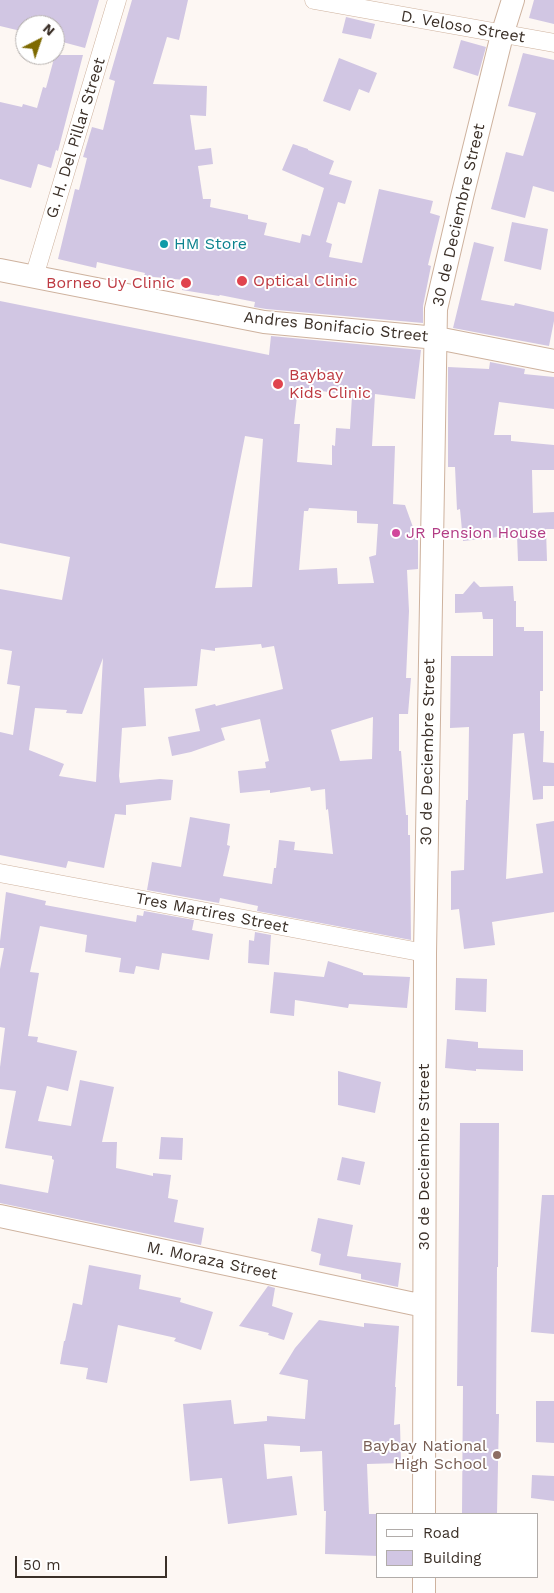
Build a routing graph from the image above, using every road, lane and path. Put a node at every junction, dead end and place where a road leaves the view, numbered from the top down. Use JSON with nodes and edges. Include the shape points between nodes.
{"nodes":[{"id":1,"x":117,"y":0,"type":"edge"},
{"id":2,"x":314,"y":0,"type":"edge"},
{"id":3,"x":513,"y":0,"type":"edge"},
{"id":4,"x":502,"y":35,"type":"junction"},
{"id":5,"x":554,"y":43,"type":"edge"},
{"id":6,"x":0,"y":270,"type":"edge"},
{"id":7,"x":34,"y":276,"type":"junction"},
{"id":8,"x":437,"y":338,"type":"junction"},
{"id":9,"x":554,"y":361,"type":"edge"},
{"id":10,"x":0,"y":873,"type":"edge"},
{"id":11,"x":425,"y":952,"type":"junction"},
{"id":12,"x":0,"y":1216,"type":"edge"},
{"id":13,"x":424,"y":1306,"type":"junction"},
{"id":14,"x":424,"y":1513,"type":"edge"},
{"id":15,"x":424,"y":1578,"type":"edge"},
{"id":16,"x":424,"y":1593,"type":"edge"}],
"edges":[{"from":1,"to":7,"type":"street","name":"G. H. Del Pillar Street"},
{"from":2,"to":4,"type":"street","name":"D. Veloso Street"},
{"from":3,"to":4,"type":"street","name":"30 de Deciembre Street"},
{"from":4,"to":5,"type":"street","name":"D. Veloso Street"},
{"from":4,"to":8,"type":"street","name":"30 de Deciembre Street","via":[[436,309]]},
{"from":6,"to":7,"type":"street","name":"Andres Bonifacio Street"},
{"from":7,"to":8,"type":"street","name":"Andres Bonifacio Street","via":[[264,322]]},
{"from":8,"to":9,"type":"street","name":"Andres Bonifacio Street"},
{"from":8,"to":11,"type":"street","name":"30 de Deciembre Street"},
{"from":10,"to":11,"type":"street","name":"Tres Martires Street"},
{"from":11,"to":13,"type":"street","name":"30 de Deciembre Street"},
{"from":12,"to":13,"type":"street","name":"M. Moraza Street"},
{"from":13,"to":14,"type":"street","name":"30 de Deciembre Street"},
{"from":15,"to":16,"type":"street"}]}
